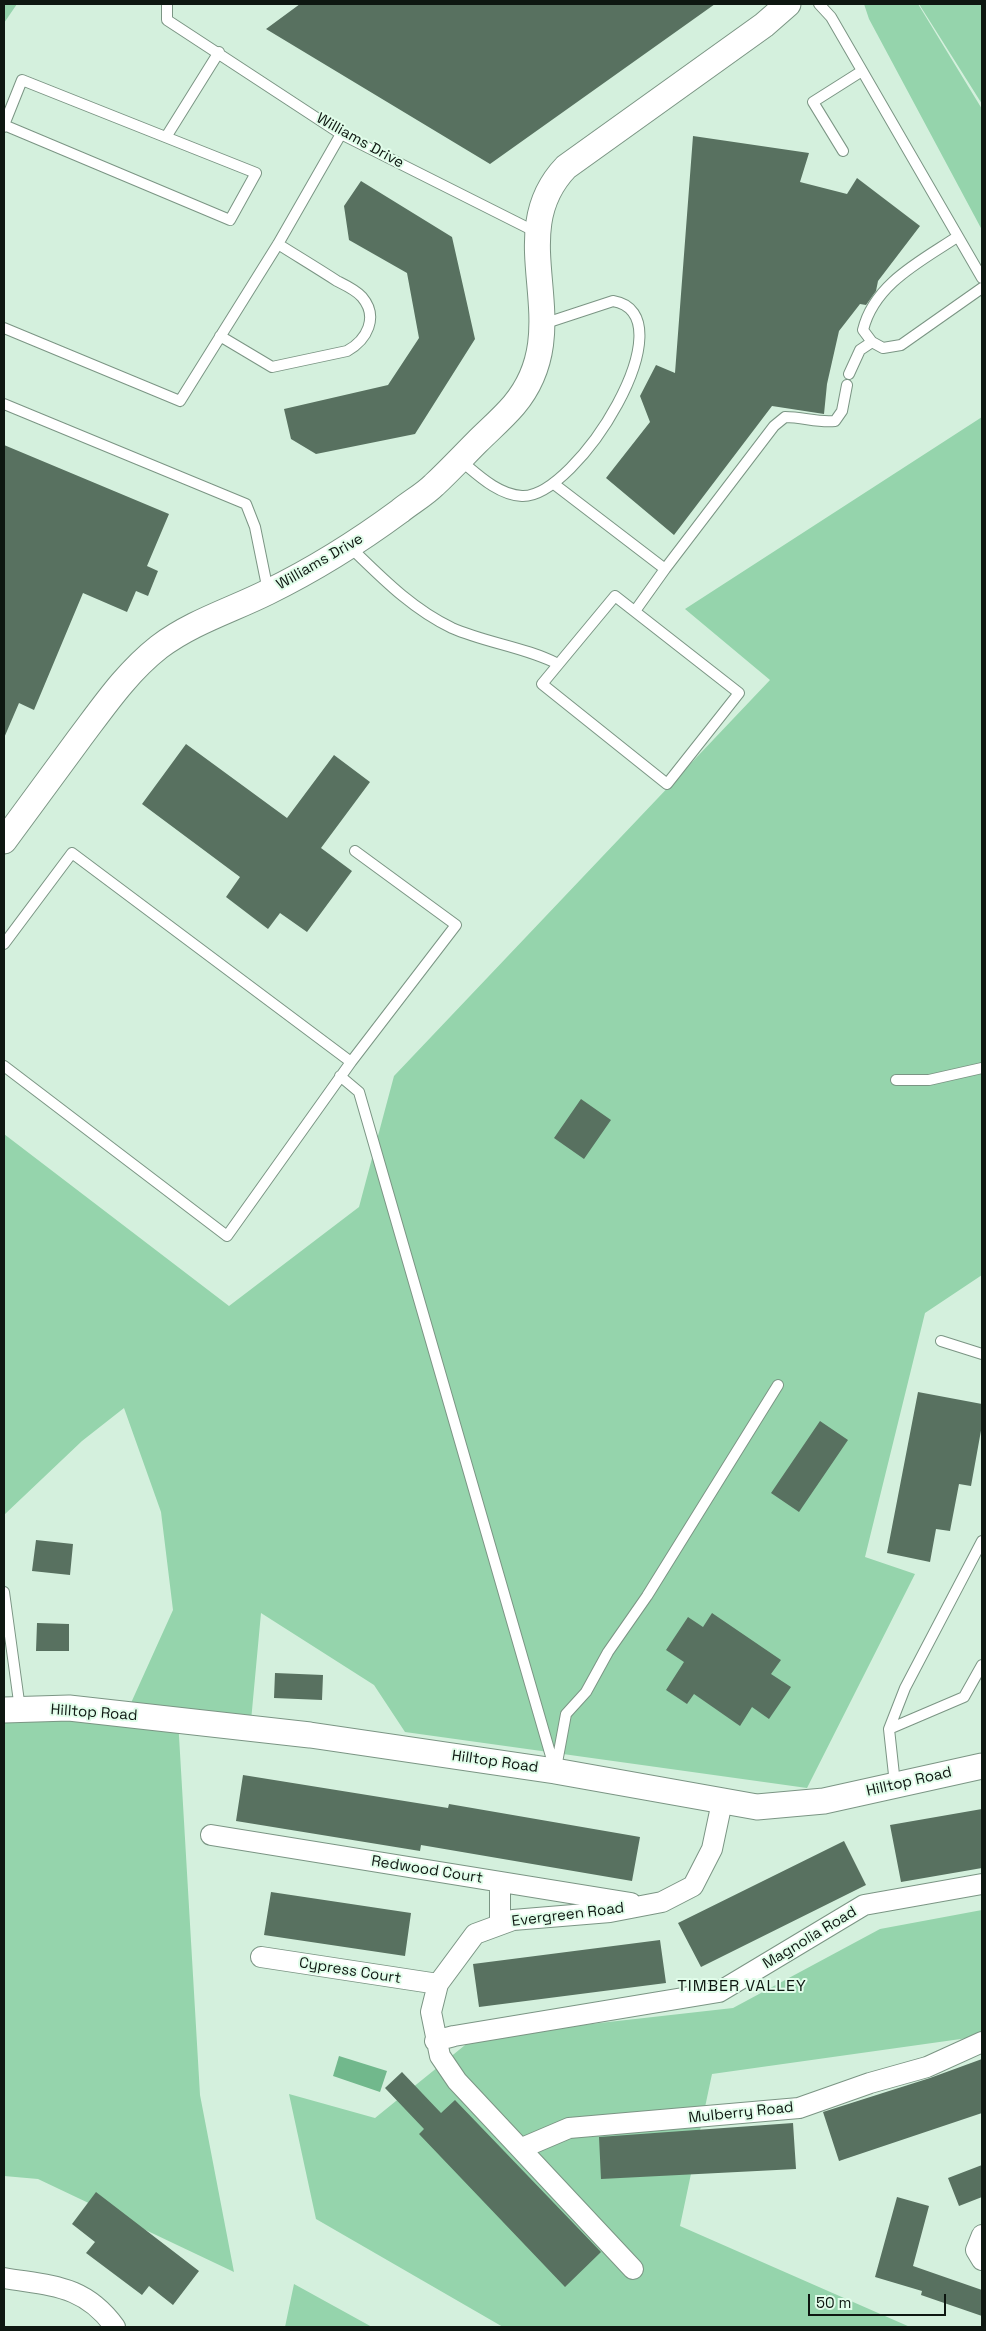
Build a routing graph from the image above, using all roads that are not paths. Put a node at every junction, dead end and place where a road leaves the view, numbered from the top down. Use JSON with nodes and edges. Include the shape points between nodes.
{"nodes":[{"id":1,"x":167,"y":4,"type":"edge"},
{"id":2,"x":788,"y":4,"type":"edge"},
{"id":3,"x":819,"y":4,"type":"edge"},
{"id":4,"x":219,"y":52,"type":"junction"},
{"id":5,"x":862,"y":71,"type":"junction"},
{"id":6,"x":4,"y":126,"type":"edge"},
{"id":7,"x":342,"y":134,"type":"junction"},
{"id":8,"x":166,"y":137,"type":"junction"},
{"id":9,"x":843,"y":151,"type":"dead end"},
{"id":10,"x":536,"y":232,"type":"junction"},
{"id":11,"x":957,"y":237,"type":"junction"},
{"id":12,"x":278,"y":244,"type":"junction"},
{"id":13,"x":982,"y":278,"type":"edge"},
{"id":14,"x":982,"y":288,"type":"edge"},
{"id":15,"x":543,"y":324,"type":"junction"},
{"id":16,"x":4,"y":328,"type":"edge"},
{"id":17,"x":220,"y":336,"type":"junction"},
{"id":18,"x":872,"y":342,"type":"junction"},
{"id":19,"x":849,"y":374,"type":"dead end"},
{"id":20,"x":847,"y":385,"type":"dead end"},
{"id":21,"x":4,"y":404,"type":"edge"},
{"id":22,"x":460,"y":459,"type":"junction"},
{"id":23,"x":554,"y":484,"type":"junction"},
{"id":24,"x":350,"y":546,"type":"junction"},
{"id":25,"x":665,"y":569,"type":"junction"},
{"id":26,"x":268,"y":592,"type":"junction"},
{"id":27,"x":635,"y":611,"type":"junction"},
{"id":28,"x":558,"y":664,"type":"junction"},
{"id":29,"x":4,"y":841,"type":"edge"},
{"id":30,"x":355,"y":850,"type":"dead end"},
{"id":31,"x":4,"y":944,"type":"edge"},
{"id":32,"x":351,"y":1062,"type":"junction"},
{"id":33,"x":4,"y":1066,"type":"edge"},
{"id":34,"x":982,"y":1068,"type":"edge"},
{"id":35,"x":340,"y":1076,"type":"junction"},
{"id":36,"x":896,"y":1080,"type":"dead end"},
{"id":37,"x":942,"y":1341,"type":"dead end"},
{"id":38,"x":982,"y":1354,"type":"edge"},
{"id":39,"x":778,"y":1385,"type":"dead end"},
{"id":40,"x":982,"y":1541,"type":"edge"},
{"id":41,"x":4,"y":1592,"type":"edge"},
{"id":42,"x":982,"y":1665,"type":"edge"},
{"id":43,"x":12,"y":1710,"type":"edge"},
{"id":44,"x":889,"y":1729,"type":"junction"},
{"id":45,"x":982,"y":1766,"type":"edge"},
{"id":46,"x":555,"y":1771,"type":"junction"},
{"id":47,"x":895,"y":1785,"type":"junction"},
{"id":48,"x":722,"y":1802,"type":"junction"},
{"id":49,"x":211,"y":1835,"type":"dead end"},
{"id":50,"x":500,"y":1882,"type":"junction"},
{"id":51,"x":982,"y":1884,"type":"edge"},
{"id":52,"x":643,"y":1905,"type":"junction"},
{"id":53,"x":500,"y":1924,"type":"junction"},
{"id":54,"x":261,"y":1957,"type":"dead end"},
{"id":55,"x":438,"y":1984,"type":"junction"},
{"id":56,"x":435,"y":2041,"type":"junction"},
{"id":57,"x":982,"y":2042,"type":"edge"},
{"id":58,"x":522,"y":2148,"type":"junction"},
{"id":59,"x":982,"y":2235,"type":"edge"},
{"id":60,"x":982,"y":2260,"type":"edge"},
{"id":61,"x":633,"y":2269,"type":"dead end"},
{"id":62,"x":4,"y":2278,"type":"edge"},
{"id":63,"x":115,"y":2327,"type":"edge"}],
"edges":[{"from":1,"to":4,"type":"lane","name":"Williams Drive","via":[[167,20]]},
{"from":2,"to":10,"type":"street","name":"Williams Drive","via":[[566,166],[546,192]]},
{"from":3,"to":5,"type":"lane","via":[[832,17]]},
{"from":4,"to":7,"type":"lane","name":"Williams Drive"},
{"from":4,"to":8,"type":"lane"},
{"from":5,"to":9,"type":"lane","via":[[813,102]]},
{"from":5,"to":11,"type":"lane"},
{"from":6,"to":8,"type":"lane","via":[[22,80]]},
{"from":6,"to":8,"type":"lane","via":[[230,220],[256,173]]},
{"from":7,"to":10,"type":"lane","name":"Williams Drive"},
{"from":7,"to":12,"type":"lane"},
{"from":10,"to":15,"type":"street","name":"Williams Drive"},
{"from":11,"to":13,"type":"lane"},
{"from":11,"to":18,"type":"lane","via":[[889,285],[878,298],[866,318],[864,330]]},
{"from":12,"to":17,"type":"lane"},
{"from":12,"to":17,"type":"lane","via":[[361,295],[370,313],[366,335],[357,346],[347,351],[272,367]]},
{"from":14,"to":18,"type":"lane","via":[[901,345],[883,348]]},
{"from":15,"to":22,"type":"street","name":"Williams Drive","via":[[537,362],[528,384],[514,405]]},
{"from":15,"to":23,"type":"lane","via":[[613,301],[621,302],[636,315],[640,330],[640,346],[622,397],[607,422]]},
{"from":16,"to":17,"type":"lane","via":[[180,401]]},
{"from":18,"to":19,"type":"lane","via":[[860,350]]},
{"from":20,"to":25,"type":"lane","via":[[842,411],[835,421],[821,423],[785,417],[774,426]]},
{"from":21,"to":26,"type":"lane","via":[[246,504]]},
{"from":22,"to":23,"type":"lane","via":[[483,479],[521,496],[534,494]]},
{"from":22,"to":24,"type":"street","name":"Williams Drive","via":[[432,487]]},
{"from":23,"to":25,"type":"lane"},
{"from":24,"to":26,"type":"street","name":"Williams Drive"},
{"from":24,"to":28,"type":"lane","via":[[387,583],[428,615],[454,628]]},
{"from":25,"to":27,"type":"lane"},
{"from":26,"to":29,"type":"street","name":"Williams Drive","via":[[192,627],[160,647],[132,671],[110,695]]},
{"from":27,"to":28,"type":"lane","via":[[615,596]]},
{"from":27,"to":28,"type":"lane","via":[[739,693],[667,784],[542,684]]},
{"from":30,"to":32,"type":"lane","via":[[456,925]]},
{"from":31,"to":32,"type":"lane","via":[[72,853]]},
{"from":32,"to":35,"type":"lane"},
{"from":33,"to":35,"type":"lane","via":[[227,1236]]},
{"from":34,"to":36,"type":"lane","via":[[929,1080]]},
{"from":35,"to":46,"type":"lane","via":[[359,1092]]},
{"from":37,"to":38,"type":"lane"},
{"from":39,"to":46,"type":"lane","via":[[647,1596],[608,1652],[586,1692],[566,1714]]},
{"from":40,"to":44,"type":"lane","via":[[905,1688]]},
{"from":41,"to":43,"type":"lane"},
{"from":42,"to":44,"type":"lane","via":[[964,1697]]},
{"from":43,"to":46,"type":"street","name":"Hilltop Road","via":[[69,1708],[310,1735]]},
{"from":44,"to":47,"type":"lane"},
{"from":45,"to":47,"type":"street","name":"Hilltop Road"},
{"from":46,"to":48,"type":"street","name":"Hilltop Road"},
{"from":47,"to":48,"type":"street","name":"Hilltop Road","via":[[792,1806],[758,1807]]},
{"from":48,"to":52,"type":"street","name":"Evergreen Road","via":[[712,1848],[692,1886],[662,1902]]},
{"from":49,"to":50,"type":"street","name":"Redwood Court"},
{"from":50,"to":52,"type":"street","name":"Redwood Court"},
{"from":50,"to":53,"type":"street"},
{"from":51,"to":56,"type":"street","name":"Magnolia Road","via":[[864,1905],[719,1992]]},
{"from":52,"to":53,"type":"street","name":"Evergreen Road","via":[[610,1912],[513,1920]]},
{"from":53,"to":55,"type":"street","name":"Evergreen Road","via":[[475,1934]]},
{"from":54,"to":55,"type":"street","name":"Cypress Court"},
{"from":55,"to":56,"type":"street","name":"Evergreen Road","via":[[431,2012]]},
{"from":56,"to":58,"type":"street","name":"Evergreen Road","via":[[440,2056],[457,2081]]},
{"from":57,"to":58,"type":"street","name":"Mulberry Road","via":[[927,2067],[799,2108],[569,2128]]},
{"from":58,"to":61,"type":"street","name":"Evergreen Road"},
{"from":59,"to":60,"type":"street","via":[[976,2250]]},
{"from":62,"to":63,"type":"street","via":[[56,2285],[76,2293]]}]}
